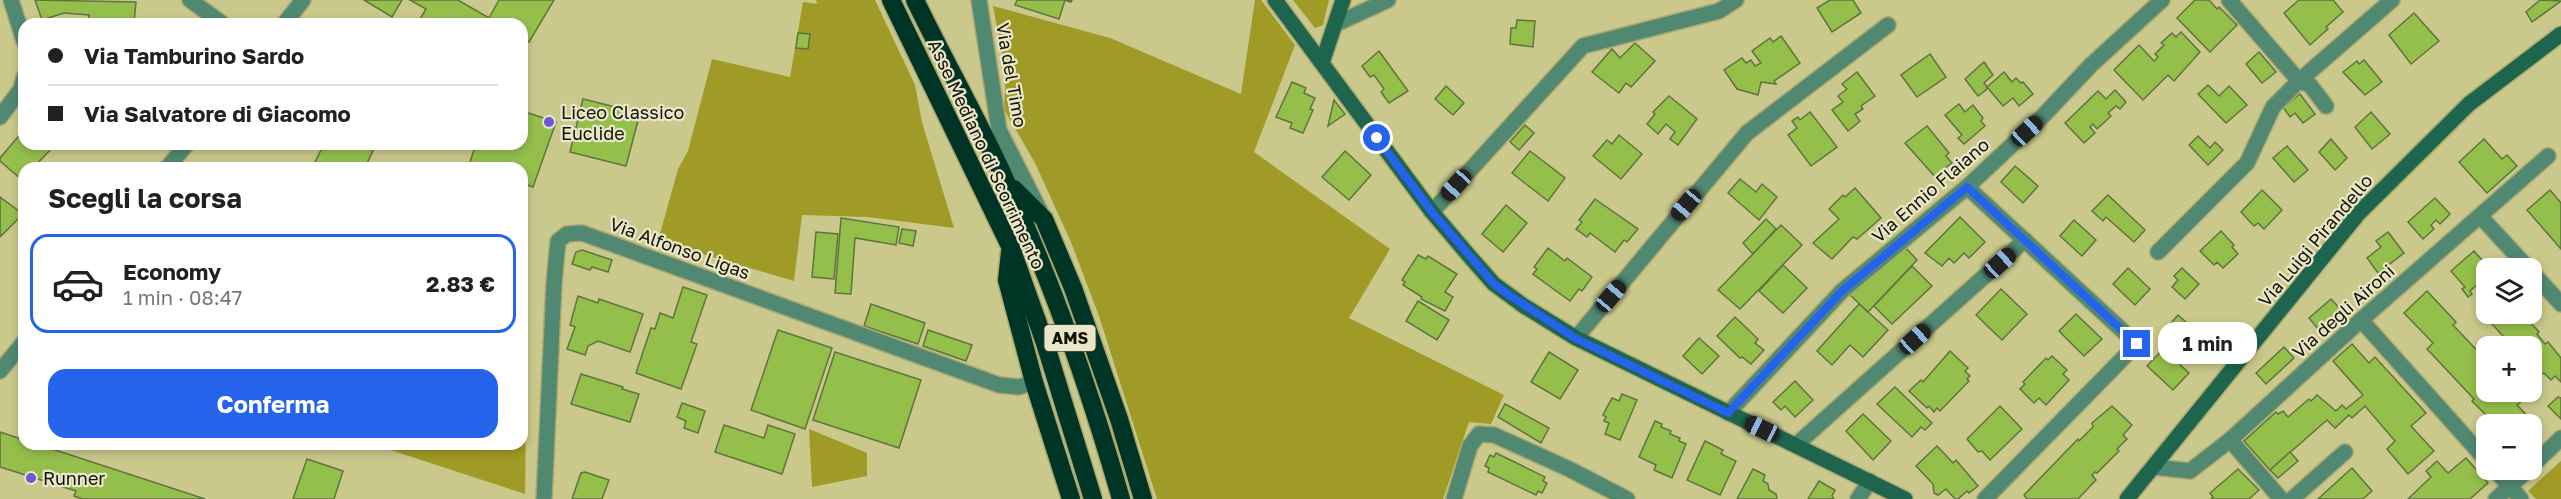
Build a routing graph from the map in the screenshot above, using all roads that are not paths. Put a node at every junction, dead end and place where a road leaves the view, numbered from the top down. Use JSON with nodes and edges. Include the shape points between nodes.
{"nodes":[{"id":1,"x":11,"y":0,"type":"edge"},
{"id":2,"x":190,"y":0,"type":"edge"},
{"id":3,"x":303,"y":0,"type":"edge"},
{"id":4,"x":891,"y":0,"type":"edge"},
{"id":5,"x":915,"y":0,"type":"edge"},
{"id":6,"x":979,"y":0,"type":"edge"},
{"id":7,"x":1275,"y":0,"type":"edge"},
{"id":8,"x":1343,"y":0,"type":"edge"},
{"id":9,"x":1388,"y":0,"type":"edge"},
{"id":10,"x":1736,"y":0,"type":"edge"},
{"id":11,"x":2162,"y":0,"type":"edge"},
{"id":12,"x":2229,"y":0,"type":"edge"},
{"id":13,"x":2392,"y":0,"type":"edge"},
{"id":14,"x":215,"y":18,"type":"edge"},
{"id":15,"x":289,"y":18,"type":"edge"},
{"id":16,"x":18,"y":22,"type":"edge"},
{"id":17,"x":1336,"y":24,"type":"junction"},
{"id":18,"x":1888,"y":25,"type":"dead end"},
{"id":19,"x":2561,"y":34,"type":"edge"},
{"id":20,"x":1322,"y":63,"type":"junction"},
{"id":21,"x":2299,"y":81,"type":"junction"},
{"id":22,"x":18,"y":93,"type":"edge"},
{"id":23,"x":2326,"y":106,"type":"dead end"},
{"id":24,"x":0,"y":117,"type":"edge"},
{"id":25,"x":182,"y":150,"type":"edge"},
{"id":26,"x":2548,"y":156,"type":"dead end"},
{"id":27,"x":172,"y":162,"type":"edge"},
{"id":28,"x":1006,"y":181,"type":"junction"},
{"id":29,"x":1967,"y":187,"type":"junction"},
{"id":30,"x":1432,"y":212,"type":"junction"},
{"id":31,"x":2481,"y":217,"type":"junction"},
{"id":32,"x":1044,"y":219,"type":"junction"},
{"id":33,"x":2025,"y":240,"type":"junction"},
{"id":34,"x":1011,"y":248,"type":"junction"},
{"id":35,"x":2158,"y":252,"type":"dead end"},
{"id":36,"x":2520,"y":258,"type":"edge"},
{"id":37,"x":2542,"y":283,"type":"edge"},
{"id":38,"x":2561,"y":304,"type":"edge"},
{"id":39,"x":2361,"y":320,"type":"junction"},
{"id":40,"x":1575,"y":338,"type":"junction"},
{"id":41,"x":18,"y":349,"type":"edge"},
{"id":42,"x":0,"y":371,"type":"edge"},
{"id":43,"x":1034,"y":382,"type":"junction"},
{"id":44,"x":1728,"y":413,"type":"junction"},
{"id":45,"x":2561,"y":438,"type":"edge"},
{"id":46,"x":2230,"y":440,"type":"junction"},
{"id":47,"x":1796,"y":445,"type":"junction"},
{"id":48,"x":2476,"y":449,"type":"edge"},
{"id":49,"x":2344,"y":452,"type":"dead end"},
{"id":50,"x":2542,"y":456,"type":"edge"},
{"id":51,"x":2154,"y":467,"type":"junction"},
{"id":52,"x":2504,"y":480,"type":"edge"},
{"id":53,"x":2517,"y":480,"type":"edge"},
{"id":54,"x":1870,"y":481,"type":"junction"},
{"id":55,"x":2510,"y":487,"type":"junction"},
{"id":56,"x":544,"y":499,"type":"edge"},
{"id":57,"x":1071,"y":499,"type":"edge"},
{"id":58,"x":1093,"y":499,"type":"edge"},
{"id":59,"x":1121,"y":499,"type":"edge"},
{"id":60,"x":1143,"y":499,"type":"edge"},
{"id":61,"x":1454,"y":499,"type":"edge"},
{"id":62,"x":1627,"y":499,"type":"edge"},
{"id":63,"x":1858,"y":499,"type":"edge"},
{"id":64,"x":1905,"y":499,"type":"edge"},
{"id":65,"x":1985,"y":499,"type":"edge"},
{"id":66,"x":2127,"y":499,"type":"edge"},
{"id":67,"x":2281,"y":499,"type":"edge"},
{"id":68,"x":2292,"y":499,"type":"edge"},
{"id":69,"x":2496,"y":499,"type":"edge"},
{"id":70,"x":2521,"y":499,"type":"edge"}],
"edges":[{"from":1,"to":16,"type":"street"},
{"from":2,"to":14,"type":"street"},
{"from":3,"to":15,"type":"street"},
{"from":4,"to":34,"type":"highway","name":"Asse Mediano di Scorrimento","number":"AMS"},
{"from":5,"to":28,"type":"highway","name":"Asse Mediano di Scorrimento","number":"AMS"},
{"from":6,"to":32,"type":"street","name":"Via del Timo","via":[[999,130]]},
{"from":7,"to":20,"type":"street"},
{"from":8,"to":17,"type":"street"},
{"from":9,"to":17,"type":"street"},
{"from":10,"to":30,"type":"street","via":[[1719,11],[1583,46]]},
{"from":11,"to":29,"type":"street","name":"Via Ennio Flaiano"},
{"from":12,"to":21,"type":"street"},
{"from":13,"to":21,"type":"street"},
{"from":17,"to":20,"type":"street"},
{"from":18,"to":40,"type":"street","via":[[1747,133]]},
{"from":19,"to":51,"type":"street","name":"Via Luigi Pirandello","via":[[2469,104],[2358,214]]},
{"from":20,"to":30,"type":"street"},
{"from":21,"to":23,"type":"street","via":[[2310,85]]},
{"from":21,"to":35,"type":"street","via":[[2273,107],[2247,163]]},
{"from":22,"to":24,"type":"street"},
{"from":25,"to":27,"type":"street"},
{"from":26,"to":31,"type":"street","name":"Via degli Aironi"},
{"from":28,"to":32,"type":"highway"},
{"from":28,"to":59,"type":"highway","name":"Asse Mediano di Scorrimento","number":"AMS","via":[[1073,345]]},
{"from":29,"to":33,"type":"street"},
{"from":29,"to":44,"type":"street","name":"Via Ennio Flaiano","via":[[1842,291]]},
{"from":30,"to":40,"type":"street","via":[[1494,284]]},
{"from":31,"to":36,"type":"street"},
{"from":31,"to":39,"type":"street","name":"Via degli Aironi"},
{"from":32,"to":60,"type":"highway","via":[[1077,298]]},
{"from":33,"to":47,"type":"street"},
{"from":33,"to":65,"type":"street","via":[[2137,344]]},
{"from":34,"to":43,"type":"highway","via":[[1007,280]]},
{"from":34,"to":58,"type":"highway","name":"Asse Mediano di Scorrimento","number":"AMS"},
{"from":37,"to":38,"type":"street"},
{"from":39,"to":46,"type":"street","name":"Via degli Aironi"},
{"from":39,"to":48,"type":"street"},
{"from":40,"to":44,"type":"street"},
{"from":41,"to":42,"type":"street"},
{"from":43,"to":56,"type":"street","name":"Via Alfonso Ligas","via":[[1019,387],[999,385],[582,233],[567,234],[558,242],[554,283]]},
{"from":43,"to":57,"type":"highway"},
{"from":44,"to":47,"type":"street"},
{"from":45,"to":50,"type":"street"},
{"from":46,"to":51,"type":"street","name":"Via degli Aironi","via":[[2190,471]]},
{"from":46,"to":67,"type":"street"},
{"from":47,"to":54,"type":"street"},
{"from":49,"to":68,"type":"street"},
{"from":51,"to":66,"type":"street","name":"Via Luigi Pirandello"},
{"from":52,"to":55,"type":"street"},
{"from":53,"to":55,"type":"street"},
{"from":54,"to":63,"type":"street"},
{"from":54,"to":64,"type":"street"},
{"from":55,"to":69,"type":"street"},
{"from":55,"to":70,"type":"street"},
{"from":61,"to":62,"type":"street","via":[[1470,447],[1479,434],[1494,435]]}]}
